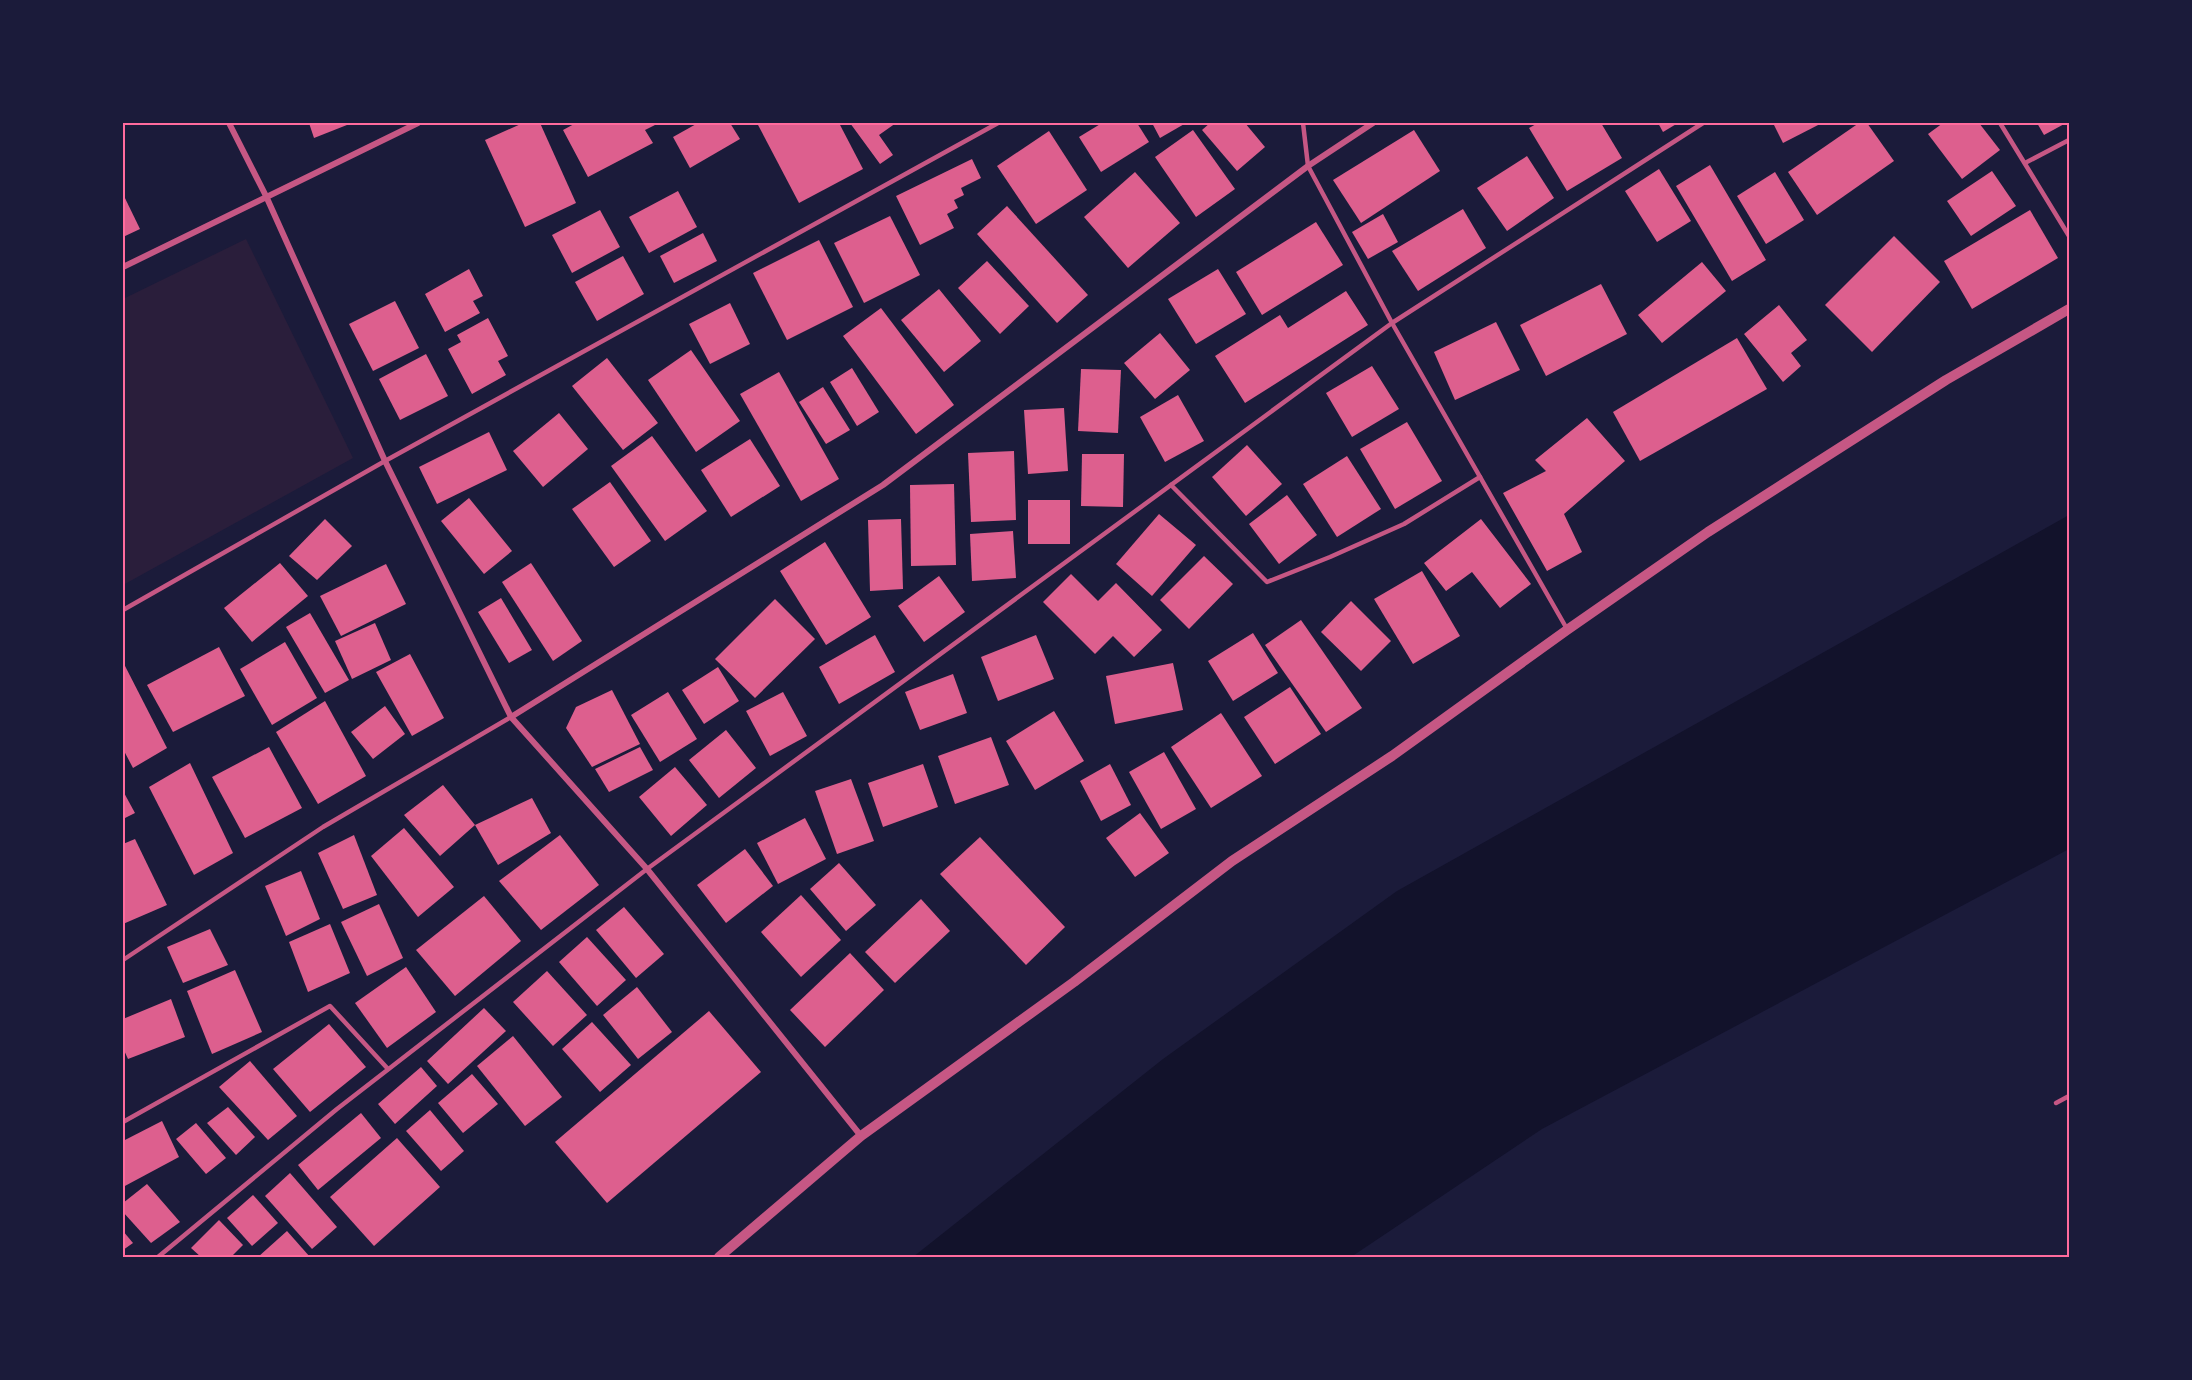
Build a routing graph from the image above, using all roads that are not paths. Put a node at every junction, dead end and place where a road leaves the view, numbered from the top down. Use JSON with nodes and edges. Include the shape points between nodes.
{"nodes":[{"id":1,"x":229,"y":123,"type":"edge"},
{"id":2,"x":418,"y":123,"type":"edge"},
{"id":3,"x":998,"y":123,"type":"edge"},
{"id":4,"x":1303,"y":123,"type":"edge"},
{"id":5,"x":1373,"y":123,"type":"edge"},
{"id":6,"x":1702,"y":123,"type":"edge"},
{"id":7,"x":2000,"y":123,"type":"edge"},
{"id":8,"x":2069,"y":141,"type":"edge"},
{"id":9,"x":2025,"y":163,"type":"junction"},
{"id":10,"x":1308,"y":166,"type":"junction"},
{"id":11,"x":266,"y":196,"type":"junction"},
{"id":12,"x":2069,"y":236,"type":"edge"},
{"id":13,"x":123,"y":267,"type":"edge"},
{"id":14,"x":2069,"y":309,"type":"edge"},
{"id":15,"x":1392,"y":323,"type":"junction"},
{"id":16,"x":385,"y":461,"type":"junction"},
{"id":17,"x":1480,"y":477,"type":"junction"},
{"id":18,"x":1171,"y":485,"type":"junction"},
{"id":19,"x":123,"y":610,"type":"edge"},
{"id":20,"x":1567,"y":630,"type":"junction"},
{"id":21,"x":511,"y":717,"type":"junction"},
{"id":22,"x":647,"y":869,"type":"junction"},
{"id":23,"x":123,"y":960,"type":"edge"},
{"id":24,"x":388,"y":1069,"type":"junction"},
{"id":25,"x":2069,"y":1096,"type":"edge"},
{"id":26,"x":2056,"y":1102,"type":"dead end"},
{"id":27,"x":123,"y":1122,"type":"edge"},
{"id":28,"x":861,"y":1136,"type":"junction"},
{"id":29,"x":158,"y":1257,"type":"edge"},
{"id":30,"x":718,"y":1257,"type":"edge"}],
"edges":[{"from":1,"to":11,"type":"street"},
{"from":2,"to":11,"type":"street"},
{"from":3,"to":16,"type":"lane"},
{"from":4,"to":10,"type":"lane"},
{"from":5,"to":10,"type":"street"},
{"from":6,"to":15,"type":"lane"},
{"from":7,"to":9,"type":"lane"},
{"from":8,"to":9,"type":"lane"},
{"from":9,"to":12,"type":"lane"},
{"from":10,"to":15,"type":"lane"},
{"from":10,"to":21,"type":"street","via":[[883,485]]},
{"from":11,"to":13,"type":"street"},
{"from":11,"to":16,"type":"street"},
{"from":14,"to":20,"type":"street","via":[[1946,380],[1718,525]]},
{"from":15,"to":17,"type":"lane"},
{"from":15,"to":18,"type":"lane"},
{"from":16,"to":19,"type":"lane"},
{"from":16,"to":21,"type":"street"},
{"from":17,"to":18,"type":"lane","via":[[1404,524],[1267,582]]},
{"from":17,"to":20,"type":"lane"},
{"from":18,"to":22,"type":"lane"},
{"from":20,"to":28,"type":"street","via":[[1392,756],[1233,861]]},
{"from":21,"to":22,"type":"street"},
{"from":21,"to":23,"type":"lane","via":[[323,827]]},
{"from":22,"to":24,"type":"lane"},
{"from":22,"to":28,"type":"street"},
{"from":24,"to":27,"type":"lane","via":[[330,1006]]},
{"from":24,"to":29,"type":"lane"},
{"from":25,"to":26,"type":"lane"},
{"from":28,"to":30,"type":"street"}]}
